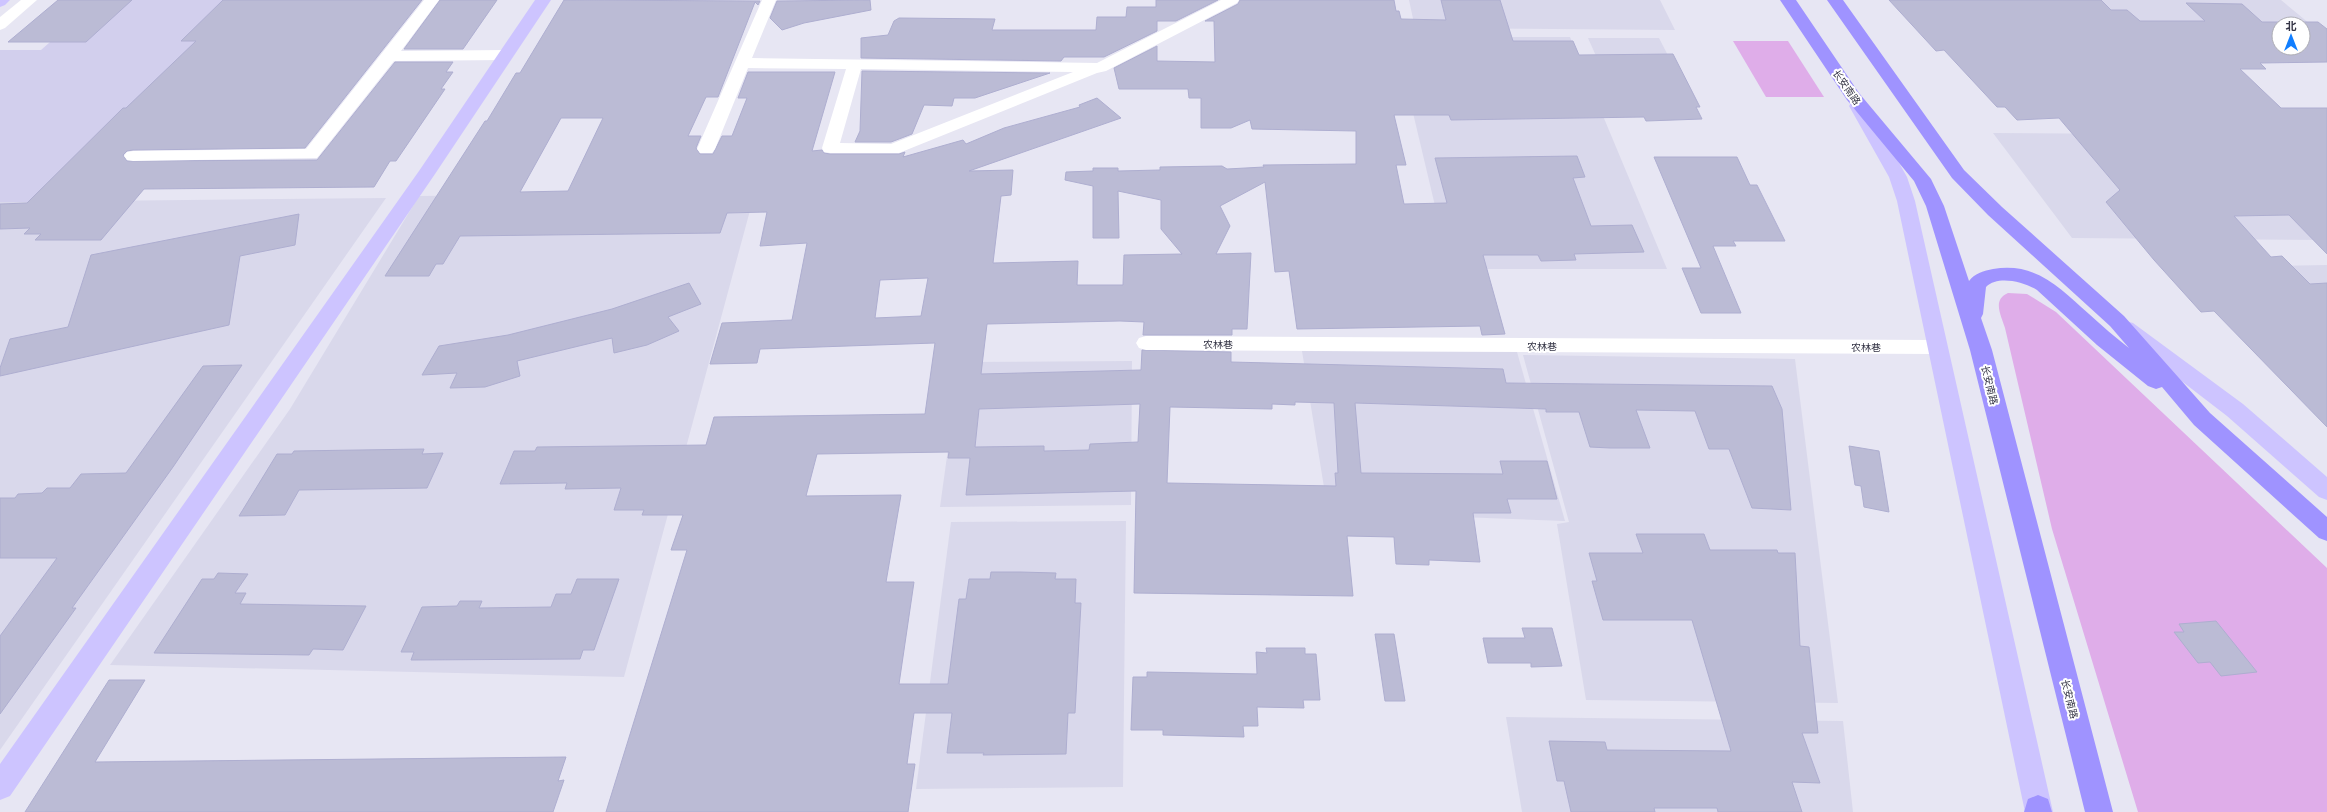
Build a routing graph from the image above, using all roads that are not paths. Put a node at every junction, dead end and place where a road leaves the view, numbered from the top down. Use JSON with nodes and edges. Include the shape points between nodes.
{"nodes":[{"id":1,"x":30,"y":0,"type":"edge"},
{"id":2,"x":432,"y":0,"type":"edge"},
{"id":3,"x":543,"y":0,"type":"edge"},
{"id":4,"x":769,"y":0,"type":"edge"},
{"id":5,"x":1232,"y":0,"type":"edge"},
{"id":6,"x":1788,"y":0,"type":"edge"},
{"id":7,"x":1835,"y":0,"type":"edge"},
{"id":8,"x":0,"y":24,"type":"edge"},
{"id":9,"x":506,"y":55,"type":"junction"},
{"id":10,"x":390,"y":56,"type":"junction"},
{"id":11,"x":743,"y":63,"type":"junction"},
{"id":12,"x":855,"y":64,"type":"junction"},
{"id":13,"x":1100,"y":68,"type":"junction"},
{"id":14,"x":1853,"y":96,"type":"junction"},
{"id":15,"x":706,"y":149,"type":"dead end"},
{"id":16,"x":133,"y":156,"type":"dead end"},
{"id":17,"x":2115,"y":319,"type":"junction"},
{"id":18,"x":1972,"y":320,"type":"junction"},
{"id":19,"x":1146,"y":344,"type":"dead end"},
{"id":20,"x":1937,"y":347,"type":"junction"},
{"id":21,"x":2202,"y":419,"type":"junction"},
{"id":22,"x":2327,"y":491,"type":"edge"},
{"id":23,"x":2327,"y":531,"type":"edge"},
{"id":24,"x":0,"y":787,"type":"edge"},
{"id":25,"x":2038,"y":811,"type":"edge"},
{"id":26,"x":2099,"y":812,"type":"edge"}],
"edges":[{"from":1,"to":8,"type":"street"},
{"from":2,"to":10,"type":"street"},
{"from":3,"to":9,"type":"main road"},
{"from":4,"to":11,"type":"street"},
{"from":5,"to":13,"type":"street"},
{"from":6,"to":14,"type":"main road","name":"长安南路"},
{"from":7,"to":17,"type":"main road","via":[[1958,174],[1995,211]]},
{"from":9,"to":10,"type":"street"},
{"from":9,"to":24,"type":"main road"},
{"from":10,"to":16,"type":"street","via":[[311,154]]},
{"from":11,"to":12,"type":"street"},
{"from":11,"to":15,"type":"street"},
{"from":12,"to":13,"type":"street"},
{"from":12,"to":13,"type":"street","via":[[830,148],[893,149]]},
{"from":14,"to":18,"type":"main road","name":"长安南路","via":[[1910,163],[1930,194]]},
{"from":14,"to":20,"type":"main road","via":[[1902,187]]},
{"from":17,"to":21,"type":"main road"},
{"from":17,"to":22,"type":"main road","via":[[2235,410]]},
{"from":18,"to":21,"type":"main road","via":[[1976,289],[1984,278],[2008,275],[2039,282],[2088,326]]},
{"from":18,"to":26,"type":"main road","name":"长安南路"},
{"from":19,"to":20,"type":"street","name":"农林巷"},
{"from":20,"to":25,"type":"main road"},
{"from":21,"to":23,"type":"main road"}]}
